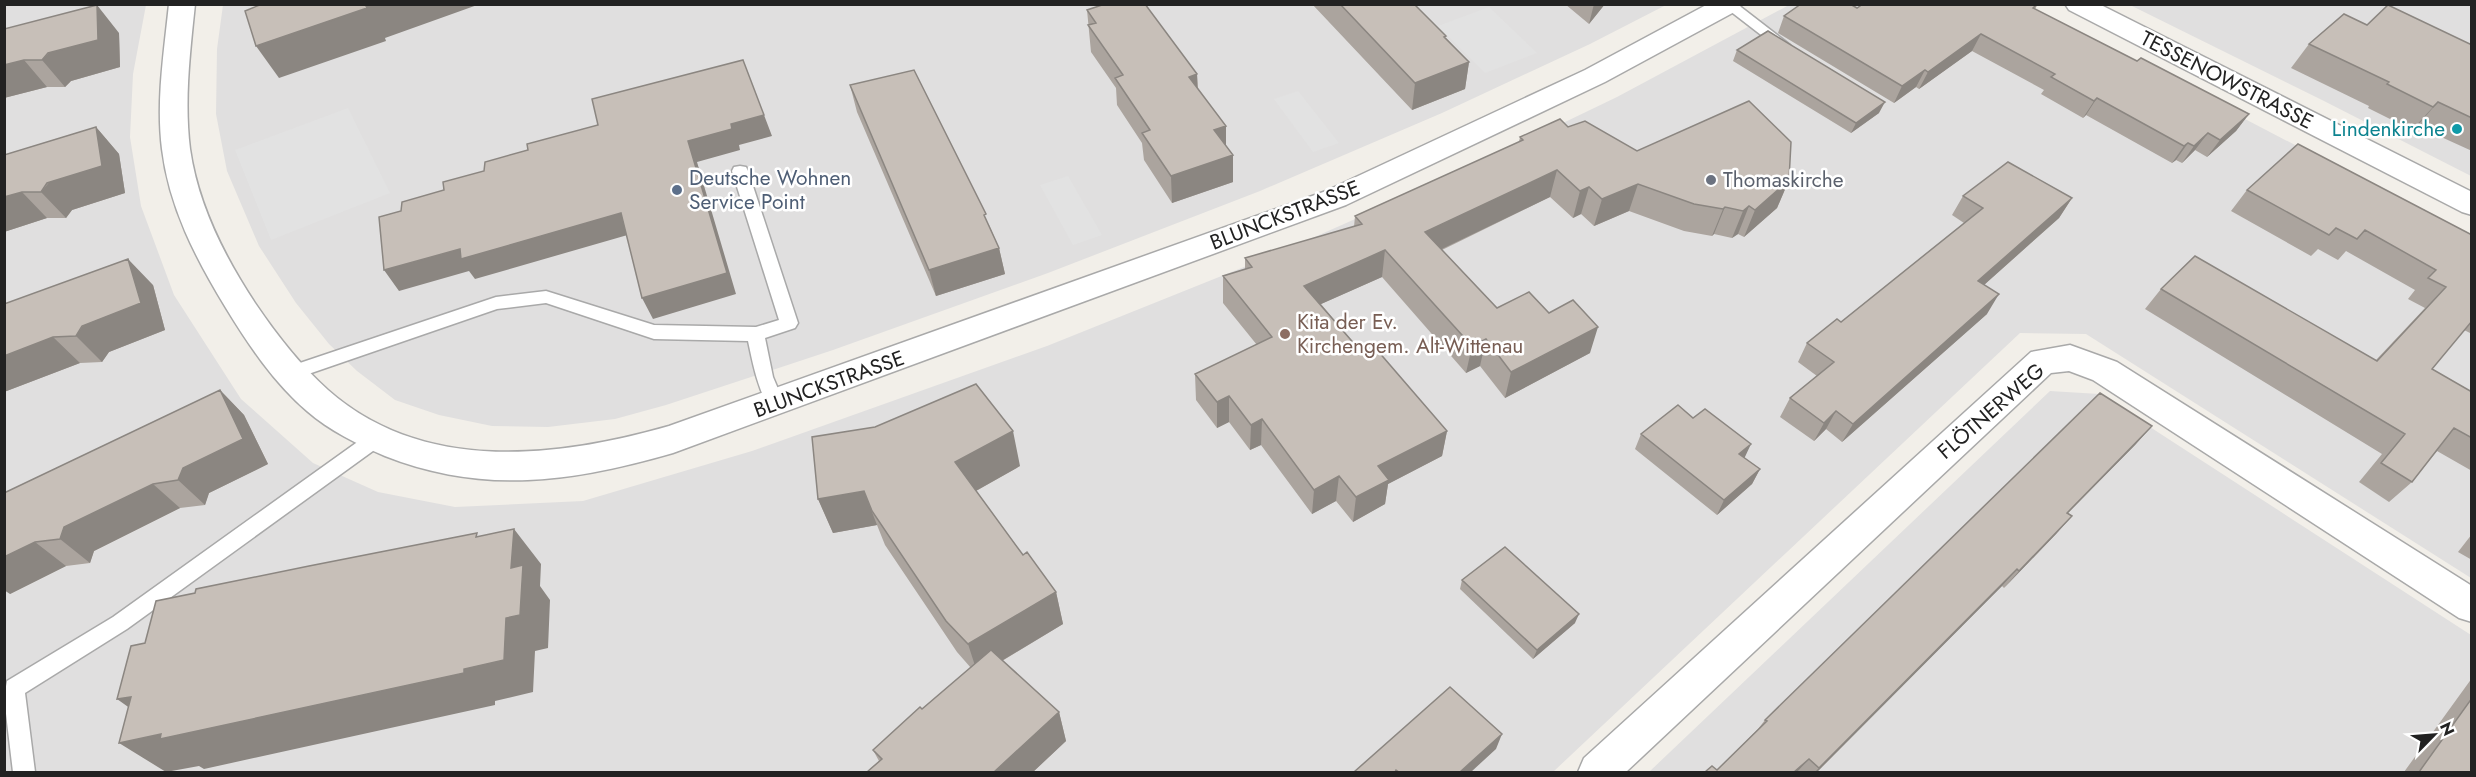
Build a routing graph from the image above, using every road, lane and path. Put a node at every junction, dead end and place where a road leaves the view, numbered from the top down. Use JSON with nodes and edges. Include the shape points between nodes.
{"nodes":[{"id":1,"x":182,"y":4,"type":"edge"},
{"id":2,"x":2078,"y":4,"type":"edge"},
{"id":3,"x":1728,"y":5,"type":"edge"},
{"id":4,"x":1792,"y":51,"type":"edge"},
{"id":5,"x":740,"y":171,"type":"dead end"},
{"id":6,"x":2472,"y":205,"type":"edge"},
{"id":7,"x":756,"y":334,"type":"junction"},
{"id":8,"x":291,"y":373,"type":"junction"},
{"id":9,"x":775,"y":403,"type":"junction"},
{"id":10,"x":377,"y":438,"type":"junction"},
{"id":11,"x":2472,"y":606,"type":"edge"},
{"id":12,"x":9,"y":690,"type":"edge"},
{"id":13,"x":24,"y":772,"type":"edge"},
{"id":14,"x":1598,"y":772,"type":"edge"}],
"edges":[{"from":1,"to":8,"type":"street","name":"BLUNCKSTRASSE","via":[[172,99],[176,152],[195,224],[222,277]]},
{"from":2,"to":6,"type":"street","name":"TESSENOWSTRASSE"},
{"from":3,"to":4,"type":"lane"},
{"from":3,"to":9,"type":"street","name":"BLUNCKSTRASSE","via":[[1595,76],[1336,198]]},
{"from":5,"to":7,"type":"lane","via":[[789,323]]},
{"from":7,"to":8,"type":"lane","via":[[654,332],[546,297],[496,303]]},
{"from":7,"to":9,"type":"lane"},
{"from":8,"to":10,"type":"street","name":"BLUNCKSTRASSE","via":[[328,410]]},
{"from":9,"to":10,"type":"street","name":"BLUNCKSTRASSE","via":[[622,454],[548,466],[481,465],[430,457]]},
{"from":10,"to":12,"type":"lane","via":[[120,623]]},
{"from":11,"to":14,"type":"street","name":"FLÖTNERWEG","via":[[2105,371],[2070,358],[2042,361]]},
{"from":12,"to":13,"type":"lane"}]}
